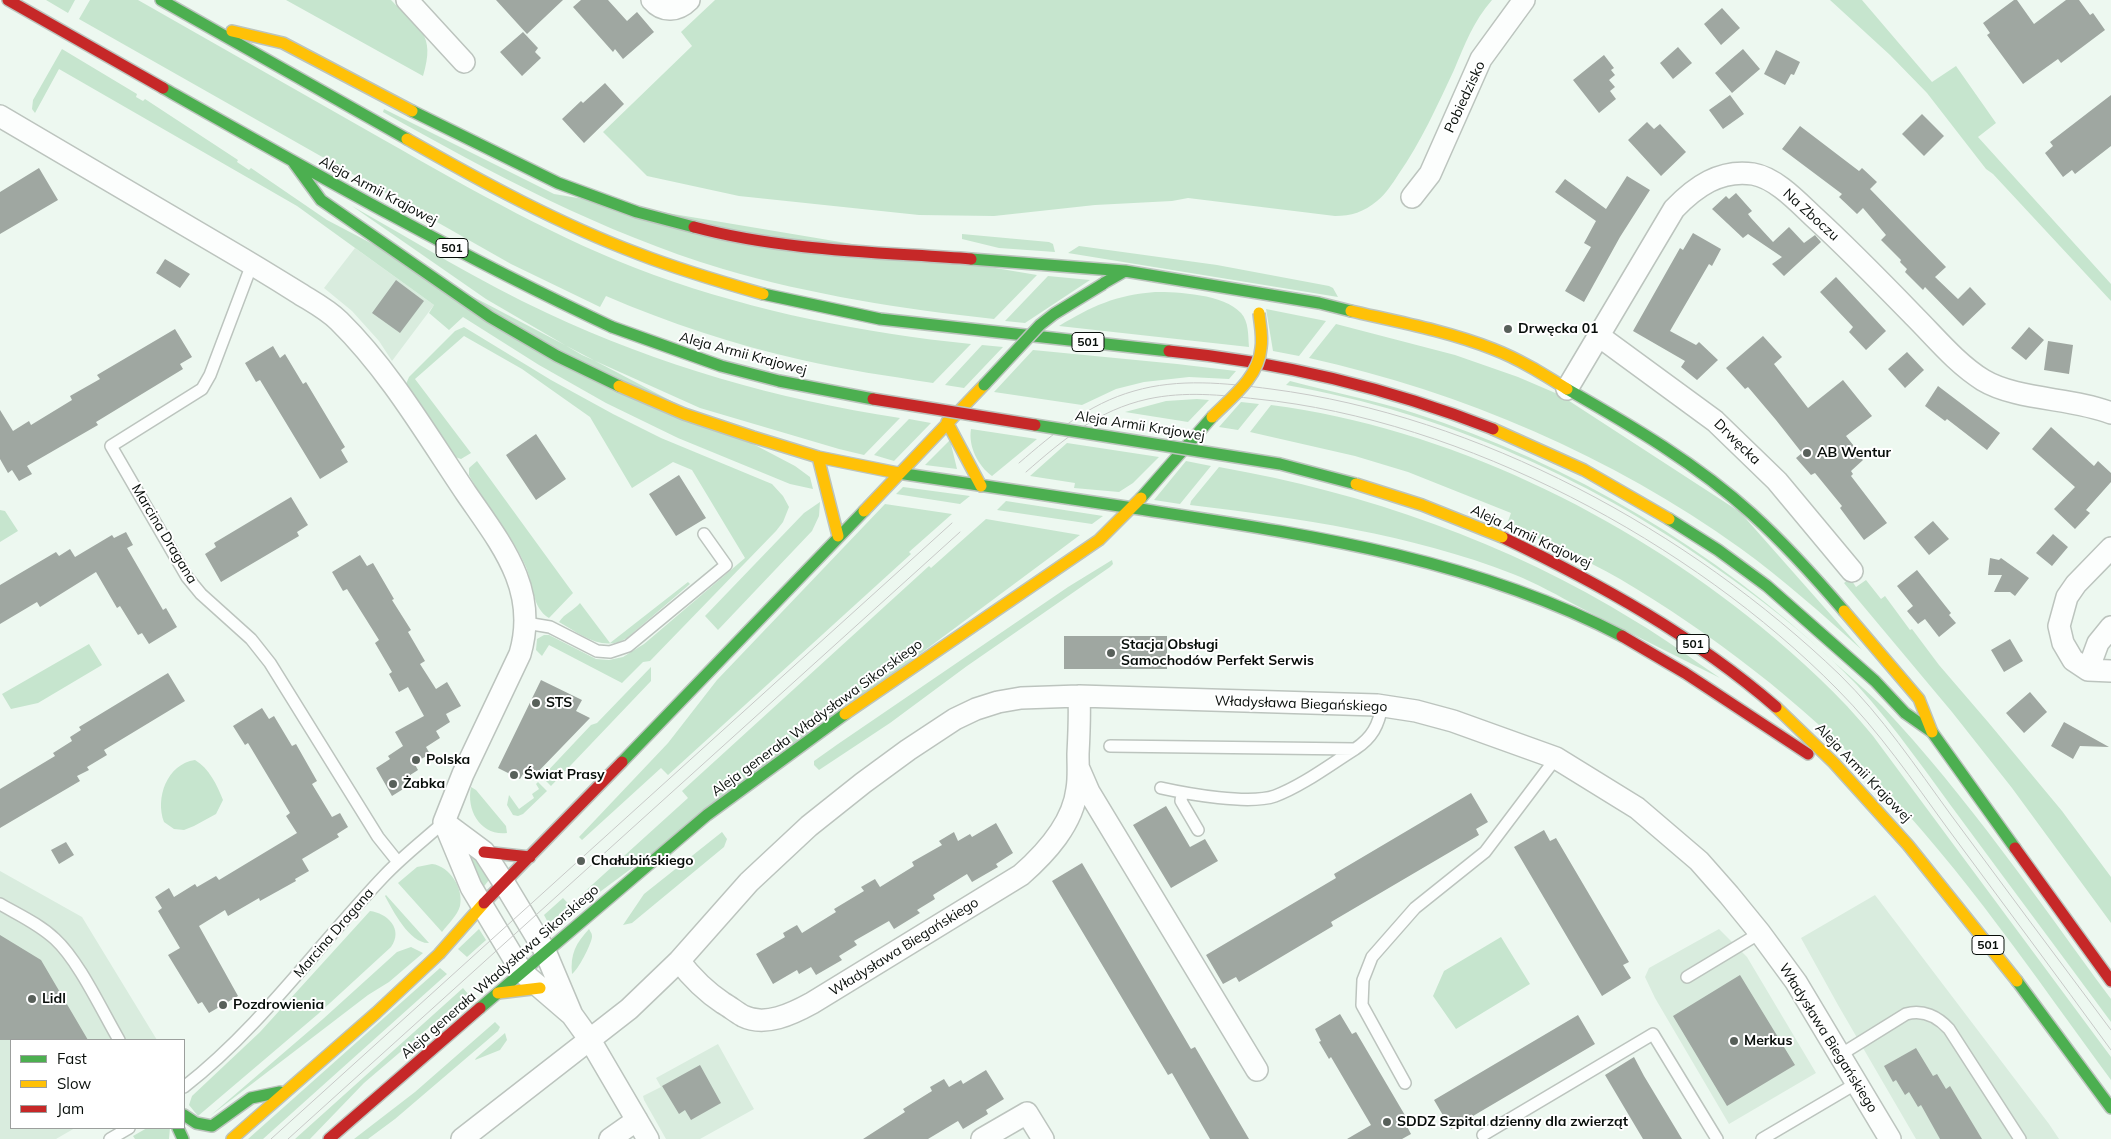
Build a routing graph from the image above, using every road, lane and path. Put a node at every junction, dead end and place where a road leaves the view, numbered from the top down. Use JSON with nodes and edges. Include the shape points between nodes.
{"nodes":[{"id":1,"x":8,"y":0,"type":"edge"},
{"id":2,"x":161,"y":0,"type":"edge"},
{"id":3,"x":407,"y":0,"type":"edge"},
{"id":4,"x":652,"y":0,"type":"edge"},
{"id":5,"x":690,"y":0,"type":"edge"},
{"id":6,"x":1524,"y":0,"type":"edge"},
{"id":7,"x":202,"y":24,"type":"junction"},
{"id":8,"x":464,"y":62,"type":"dead end"},
{"id":9,"x":0,"y":116,"type":"edge"},
{"id":10,"x":294,"y":163,"type":"junction"},
{"id":11,"x":1412,"y":197,"type":"dead end"},
{"id":12,"x":252,"y":264,"type":"junction"},
{"id":13,"x":1125,"y":272,"type":"junction"},
{"id":14,"x":1255,"y":292,"type":"junction"},
{"id":15,"x":1599,"y":336,"type":"junction"},
{"id":16,"x":1567,"y":389,"type":"junction"},
{"id":17,"x":2111,"y":413,"type":"edge"},
{"id":18,"x":947,"y":422,"type":"junction"},
{"id":19,"x":818,"y":456,"type":"junction"},
{"id":20,"x":898,"y":473,"type":"junction"},
{"id":21,"x":981,"y":486,"type":"junction"},
{"id":22,"x":1133,"y":508,"type":"junction"},
{"id":23,"x":704,"y":534,"type":"dead end"},
{"id":24,"x":838,"y":536,"type":"junction"},
{"id":25,"x":2111,"y":548,"type":"edge"},
{"id":26,"x":1852,"y":571,"type":"dead end"},
{"id":27,"x":526,"y":623,"type":"junction"},
{"id":28,"x":2111,"y":627,"type":"edge"},
{"id":29,"x":2088,"y":670,"type":"junction"},
{"id":30,"x":2111,"y":671,"type":"edge"},
{"id":31,"x":1079,"y":696,"type":"junction"},
{"id":32,"x":1382,"y":706,"type":"junction"},
{"id":33,"x":1932,"y":732,"type":"junction"},
{"id":34,"x":1110,"y":746,"type":"dead end"},
{"id":35,"x":1355,"y":749,"type":"junction"},
{"id":36,"x":1556,"y":758,"type":"junction"},
{"id":37,"x":1078,"y":765,"type":"junction"},
{"id":38,"x":1160,"y":788,"type":"dead end"},
{"id":39,"x":1857,"y":788,"type":"junction"},
{"id":40,"x":1182,"y":793,"type":"junction"},
{"id":41,"x":444,"y":822,"type":"junction"},
{"id":42,"x":1198,"y":830,"type":"dead end"},
{"id":43,"x":484,"y":852,"type":"junction"},
{"id":44,"x":530,"y":857,"type":"junction"},
{"id":45,"x":398,"y":862,"type":"junction"},
{"id":46,"x":504,"y":883,"type":"junction"},
{"id":47,"x":0,"y":904,"type":"edge"},
{"id":48,"x":481,"y":906,"type":"junction"},
{"id":49,"x":1760,"y":933,"type":"junction"},
{"id":50,"x":545,"y":951,"type":"junction"},
{"id":51,"x":679,"y":961,"type":"junction"},
{"id":52,"x":522,"y":972,"type":"junction"},
{"id":53,"x":1687,"y":977,"type":"dead end"},
{"id":54,"x":2111,"y":981,"type":"edge"},
{"id":55,"x":540,"y":988,"type":"junction"},
{"id":56,"x":498,"y":993,"type":"junction"},
{"id":57,"x":572,"y":1014,"type":"junction"},
{"id":58,"x":118,"y":1039,"type":"edge"},
{"id":59,"x":590,"y":1040,"type":"junction"},
{"id":60,"x":1840,"y":1055,"type":"junction"},
{"id":61,"x":1257,"y":1070,"type":"dead end"},
{"id":62,"x":1405,"y":1083,"type":"dead end"},
{"id":63,"x":1857,"y":1083,"type":"junction"},
{"id":64,"x":185,"y":1086,"type":"edge"},
{"id":65,"x":288,"y":1090,"type":"junction"},
{"id":66,"x":2111,"y":1108,"type":"edge"},
{"id":67,"x":185,"y":1116,"type":"edge"},
{"id":68,"x":637,"y":1120,"type":"junction"},
{"id":69,"x":127,"y":1129,"type":"edge"},
{"id":70,"x":1483,"y":1135,"type":"dead end"},
{"id":71,"x":110,"y":1139,"type":"edge"},
{"id":72,"x":232,"y":1139,"type":"edge"},
{"id":73,"x":329,"y":1139,"type":"edge"},
{"id":74,"x":462,"y":1139,"type":"edge"},
{"id":75,"x":610,"y":1139,"type":"edge"},
{"id":76,"x":648,"y":1139,"type":"edge"},
{"id":77,"x":982,"y":1139,"type":"edge"},
{"id":78,"x":1043,"y":1139,"type":"edge"},
{"id":79,"x":1717,"y":1139,"type":"edge"},
{"id":80,"x":1762,"y":1139,"type":"edge"},
{"id":81,"x":1890,"y":1139,"type":"edge"},
{"id":82,"x":2020,"y":1139,"type":"edge"}],
"edges":[{"from":1,"to":10,"type":"main road","name":"Aleja Armii Krajowej","number":"501"},
{"from":2,"to":7,"type":"main road","number":"501"},
{"from":3,"to":8,"type":"street"},
{"from":4,"to":5,"type":"street","via":[[670,10]]},
{"from":6,"to":11,"type":"street","name":"Pobiedzisko","via":[[1481,59],[1430,174]]},
{"from":7,"to":13,"type":"main road","via":[[283,42],[463,137],[558,182],[638,212],[716,233],[811,247]]},
{"from":7,"to":33,"type":"main road","number":"501","via":[[472,176],[568,224],[704,278],[781,299],[880,319],[1221,356],[1311,373],[1395,395],[1521,440],[1644,503],[1718,550],[1767,586],[1875,681],[1905,713]]},
{"from":9,"to":12,"type":"street","name":"Marcina Dragana"},
{"from":10,"to":19,"type":"main road","via":[[321,200],[490,316],[557,356],[684,414]]},
{"from":10,"to":39,"type":"main road","name":"Aleja Armii Krajowej","number":"501","bridge":true,"via":[[549,299],[612,327],[721,366],[846,395],[1280,464],[1422,505],[1502,537],[1585,577],[1665,625],[1726,666],[1786,715]]},
{"from":12,"to":27,"type":"street","name":"Marcina Dragana","via":[[320,306],[367,351],[506,551],[521,586]]},
{"from":12,"to":45,"type":"lane","name":"Marcina Dragana","via":[[202,389],[111,446],[187,577],[201,594],[252,639],[378,838]]},
{"from":13,"to":14,"type":"main road"},
{"from":13,"to":18,"type":"main road","bridge":true,"via":[[1040,325]]},
{"from":14,"to":16,"type":"main road","via":[[1319,302],[1441,332],[1493,349]]},
{"from":14,"to":22,"type":"main road","name":"Aleja generała Władysława Sikorskiego","bridge":true,"via":[[1262,341],[1260,356],[1252,373]]},
{"from":15,"to":16,"type":"street","name":"Na Zboczu"},
{"from":15,"to":17,"type":"street","name":"Na Zboczu","via":[[1674,209],[1710,180],[1726,174],[1756,174],[1784,189],[1958,361],[1985,381]]},
{"from":15,"to":26,"type":"street","name":"Drwęcka","via":[[1716,421],[1777,481]]},
{"from":16,"to":33,"type":"main road","via":[[1625,422],[1696,469],[1752,514],[1814,576],[1919,699]]},
{"from":18,"to":20,"type":"main road"},
{"from":18,"to":21,"type":"main road"},
{"from":19,"to":20,"type":"main road"},
{"from":19,"to":24,"type":"main road"},
{"from":20,"to":21,"type":"main road"},
{"from":20,"to":24,"type":"main road"},
{"from":21,"to":22,"type":"main road"},
{"from":22,"to":39,"type":"main road","via":[[1351,542],[1493,580],[1556,604],[1655,654]]},
{"from":22,"to":50,"type":"main road","name":"Aleja generała Władysława Sikorskiego","via":[[1099,540],[874,692],[707,815]]},
{"from":23,"to":27,"type":"lane","via":[[726,566],[628,646],[610,652],[597,651],[550,627]]},
{"from":24,"to":44,"type":"main road"},
{"from":25,"to":29,"type":"street","via":[[2067,597],[2059,626],[2063,643],[2073,660]]},
{"from":27,"to":41,"type":"street","name":"Marcina Dragana","via":[[520,654]]},
{"from":28,"to":29,"type":"street","via":[[2098,643]]},
{"from":29,"to":30,"type":"street"},
{"from":31,"to":32,"type":"street","name":"Władysława Biegańskiego"},
{"from":31,"to":37,"type":"street","name":"Władysława Biegańskiego"},
{"from":31,"to":51,"type":"street","name":"Władysława Biegańskiego","via":[[998,702],[976,709],[930,735],[792,840],[749,882]]},
{"from":32,"to":35,"type":"lane","via":[[1374,734]]},
{"from":32,"to":36,"type":"street","name":"Władysława Biegańskiego","via":[[1454,721]]},
{"from":33,"to":54,"type":"main road","number":"501"},
{"from":34,"to":35,"type":"lane"},
{"from":35,"to":40,"type":"lane","via":[[1290,789],[1262,799]]},
{"from":36,"to":49,"type":"street","name":"Władysława Biegańskiego","via":[[1637,808],[1699,861]]},
{"from":36,"to":62,"type":"lane","via":[[1485,852],[1415,908],[1372,957],[1363,980],[1362,1005]]},
{"from":37,"to":51,"type":"street","name":"Władysława Biegańskiego","via":[[1077,790],[1067,819],[1036,862],[1014,879],[791,1014],[760,1020],[744,1016],[708,993]]},
{"from":37,"to":61,"type":"street","via":[[1089,792]]},
{"from":38,"to":40,"type":"lane"},
{"from":39,"to":66,"type":"main road","name":"Aleja Armii Krajowej","number":"501","via":[[1907,843],[1995,953]]},
{"from":40,"to":42,"type":"lane","via":[[1181,801]]},
{"from":41,"to":43,"type":"street"},
{"from":41,"to":45,"type":"lane","name":"Marcina Dragana"},
{"from":41,"to":48,"type":"street"},
{"from":43,"to":44,"type":"main road"},
{"from":43,"to":46,"type":"street"},
{"from":44,"to":46,"type":"main road"},
{"from":45,"to":64,"type":"lane","name":"Marcina Dragana","via":[[250,1027]]},
{"from":46,"to":48,"type":"main road"},
{"from":46,"to":50,"type":"street"},
{"from":47,"to":58,"type":"lane","via":[[57,940]]},
{"from":48,"to":52,"type":"street"},
{"from":48,"to":65,"type":"main road","via":[[439,954]]},
{"from":49,"to":53,"type":"lane"},
{"from":49,"to":60,"type":"street","name":"Władysława Biegańskiego","via":[[1796,982]]},
{"from":50,"to":52,"type":"main road","name":"Aleja generała Władysława Sikorskiego"},
{"from":50,"to":57,"type":"street"},
{"from":51,"to":59,"type":"street","name":"Władysława Biegańskiego","via":[[629,1009]]},
{"from":52,"to":55,"type":"street"},
{"from":52,"to":56,"type":"main road","name":"Aleja generała Władysława Sikorskiego"},
{"from":55,"to":56,"type":"main road"},
{"from":55,"to":57,"type":"street"},
{"from":56,"to":73,"type":"main road","name":"Aleja generała Władysława Sikorskiego"},
{"from":57,"to":59,"type":"street"},
{"from":59,"to":68,"type":"street"},
{"from":59,"to":74,"type":"street","name":"Władysława Biegańskiego"},
{"from":60,"to":63,"type":"street","name":"Władysława Biegańskiego"},
{"from":60,"to":82,"type":"lane","via":[[1906,1014],[1917,1011],[1940,1019]]},
{"from":63,"to":80,"type":"lane"},
{"from":63,"to":81,"type":"street","name":"Władysława Biegańskiego"},
{"from":65,"to":67,"type":"main road","via":[[251,1098],[212,1126],[196,1123]]},
{"from":65,"to":72,"type":"main road"},
{"from":68,"to":75,"type":"street"},
{"from":68,"to":76,"type":"street"},
{"from":69,"to":71,"type":"lane"},
{"from":70,"to":79,"type":"lane","via":[[1653,1034]]},
{"from":77,"to":78,"type":"street","via":[[1027,1113]]}]}
